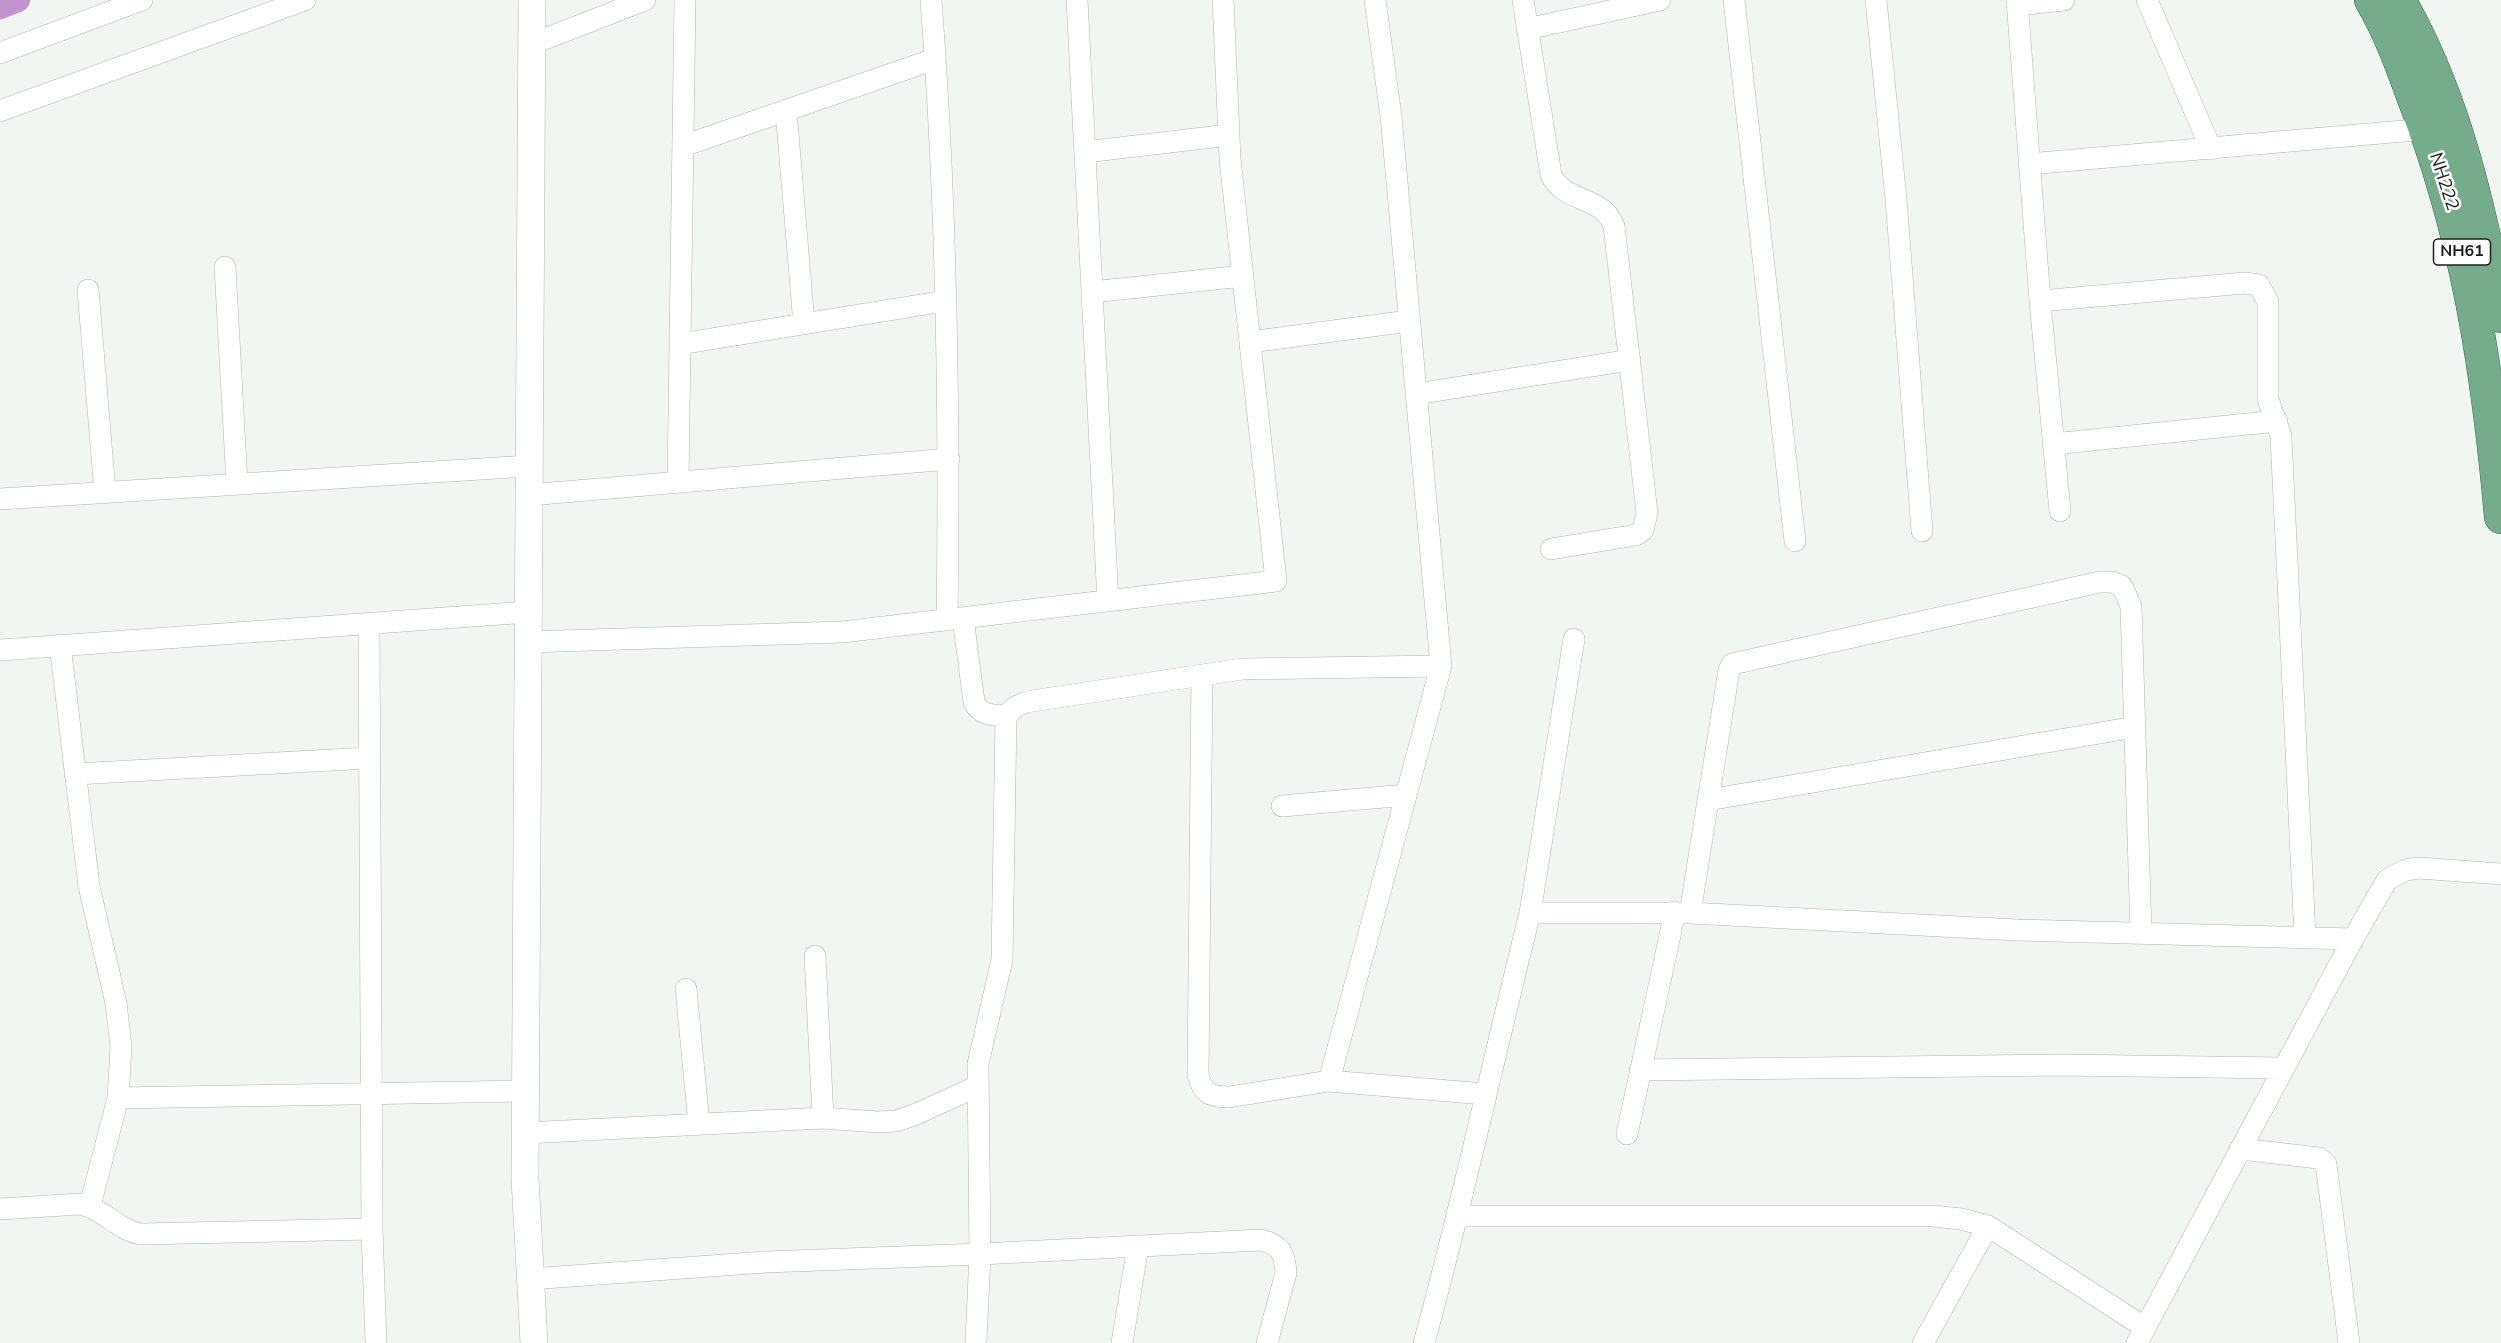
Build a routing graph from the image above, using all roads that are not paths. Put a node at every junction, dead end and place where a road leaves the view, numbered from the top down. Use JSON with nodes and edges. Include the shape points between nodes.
{"nodes":[{"id":1,"x":142,"y":0,"type":"edge"},
{"id":2,"x":305,"y":0,"type":"edge"},
{"id":3,"x":532,"y":0,"type":"edge"},
{"id":4,"x":645,"y":0,"type":"edge"},
{"id":5,"x":685,"y":0,"type":"edge"},
{"id":6,"x":931,"y":0,"type":"edge"},
{"id":7,"x":1077,"y":0,"type":"edge"},
{"id":8,"x":1223,"y":0,"type":"edge"},
{"id":9,"x":1375,"y":0,"type":"edge"},
{"id":10,"x":1523,"y":0,"type":"edge"},
{"id":11,"x":1660,"y":0,"type":"edge"},
{"id":12,"x":1734,"y":0,"type":"edge"},
{"id":13,"x":1876,"y":0,"type":"edge"},
{"id":14,"x":2064,"y":0,"type":"edge"},
{"id":15,"x":2147,"y":0,"type":"edge"},
{"id":16,"x":2371,"y":0,"type":"edge"},
{"id":17,"x":2399,"y":0,"type":"edge"},
{"id":18,"x":2017,"y":3,"type":"edge"},
{"id":19,"x":1527,"y":29,"type":"junction"},
{"id":20,"x":532,"y":44,"type":"junction"},
{"id":21,"x":0,"y":52,"type":"edge"},
{"id":22,"x":935,"y":59,"type":"junction"},
{"id":23,"x":0,"y":111,"type":"edge"},
{"id":24,"x":786,"y":111,"type":"junction"},
{"id":25,"x":2426,"y":129,"type":"junction"},
{"id":26,"x":1229,"y":135,"type":"junction"},
{"id":27,"x":683,"y":146,"type":"junction"},
{"id":28,"x":2211,"y":149,"type":"junction"},
{"id":29,"x":1085,"y":152,"type":"junction"},
{"id":30,"x":2029,"y":164,"type":"junction"},
{"id":31,"x":225,"y":267,"type":"dead end"},
{"id":32,"x":1243,"y":276,"type":"junction"},
{"id":33,"x":88,"y":290,"type":"dead end"},
{"id":34,"x":1092,"y":292,"type":"junction"},
{"id":35,"x":2040,"y":301,"type":"junction"},
{"id":36,"x":945,"y":302,"type":"junction"},
{"id":37,"x":2501,"y":316,"type":"edge"},
{"id":38,"x":1409,"y":321,"type":"junction"},
{"id":39,"x":804,"y":324,"type":"junction"},
{"id":40,"x":1250,"y":342,"type":"junction"},
{"id":41,"x":680,"y":344,"type":"junction"},
{"id":42,"x":1630,"y":360,"type":"junction"},
{"id":43,"x":1416,"y":394,"type":"junction"},
{"id":44,"x":2277,"y":421,"type":"junction"},
{"id":45,"x":2053,"y":444,"type":"junction"},
{"id":46,"x":949,"y":459,"type":"junction"},
{"id":47,"x":529,"y":466,"type":"junction"},
{"id":48,"x":678,"y":482,"type":"junction"},
{"id":49,"x":237,"y":484,"type":"junction"},
{"id":50,"x":105,"y":492,"type":"junction"},
{"id":51,"x":529,"y":495,"type":"junction"},
{"id":52,"x":0,"y":499,"type":"edge"},
{"id":53,"x":2060,"y":511,"type":"dead end"},
{"id":54,"x":2501,"y":517,"type":"edge"},
{"id":55,"x":1922,"y":531,"type":"dead end"},
{"id":56,"x":1795,"y":541,"type":"dead end"},
{"id":57,"x":1551,"y":549,"type":"dead end"},
{"id":58,"x":1108,"y":601,"type":"junction"},
{"id":59,"x":528,"y":612,"type":"junction"},
{"id":60,"x":955,"y":619,"type":"junction"},
{"id":61,"x":369,"y":625,"type":"junction"},
{"id":62,"x":1574,"y":639,"type":"dead end"},
{"id":63,"x":528,"y":642,"type":"junction"},
{"id":64,"x":60,"y":645,"type":"junction"},
{"id":65,"x":0,"y":650,"type":"edge"},
{"id":66,"x":1441,"y":666,"type":"junction"},
{"id":67,"x":1202,"y":675,"type":"junction"},
{"id":68,"x":1006,"y":716,"type":"junction"},
{"id":69,"x":2135,"y":727,"type":"junction"},
{"id":70,"x":369,"y":758,"type":"junction"},
{"id":71,"x":75,"y":774,"type":"junction"},
{"id":72,"x":1406,"y":795,"type":"junction"},
{"id":73,"x":1708,"y":800,"type":"junction"},
{"id":74,"x":1282,"y":806,"type":"dead end"},
{"id":75,"x":2501,"y":874,"type":"edge"},
{"id":76,"x":1682,"y":912,"type":"junction"},
{"id":77,"x":1530,"y":913,"type":"junction"},
{"id":78,"x":2141,"y":933,"type":"junction"},
{"id":79,"x":2305,"y":937,"type":"junction"},
{"id":80,"x":2353,"y":939,"type":"junction"},
{"id":81,"x":815,"y":956,"type":"dead end"},
{"id":82,"x":686,"y":989,"type":"dead end"},
{"id":83,"x":2283,"y":1068,"type":"junction"},
{"id":84,"x":1640,"y":1070,"type":"junction"},
{"id":85,"x":1329,"y":1081,"type":"junction"},
{"id":86,"x":978,"y":1086,"type":"junction"},
{"id":87,"x":525,"y":1091,"type":"junction"},
{"id":88,"x":371,"y":1092,"type":"junction"},
{"id":89,"x":1485,"y":1094,"type":"junction"},
{"id":90,"x":118,"y":1098,"type":"junction"},
{"id":91,"x":823,"y":1118,"type":"junction"},
{"id":92,"x":699,"y":1124,"type":"junction"},
{"id":93,"x":525,"y":1133,"type":"junction"},
{"id":94,"x":1627,"y":1134,"type":"dead end"},
{"id":95,"x":2240,"y":1149,"type":"junction"},
{"id":96,"x":90,"y":1206,"type":"junction"},
{"id":97,"x":0,"y":1209,"type":"edge"},
{"id":98,"x":1459,"y":1216,"type":"junction"},
{"id":99,"x":1988,"y":1226,"type":"junction"},
{"id":100,"x":372,"y":1229,"type":"junction"},
{"id":101,"x":1138,"y":1246,"type":"junction"},
{"id":102,"x":980,"y":1254,"type":"junction"},
{"id":103,"x":530,"y":1279,"type":"junction"},
{"id":104,"x":2140,"y":1335,"type":"edge"},
{"id":105,"x":376,"y":1343,"type":"edge"},
{"id":106,"x":534,"y":1343,"type":"edge"},
{"id":107,"x":976,"y":1343,"type":"edge"},
{"id":108,"x":1122,"y":1343,"type":"edge"},
{"id":109,"x":1267,"y":1343,"type":"edge"},
{"id":110,"x":1424,"y":1343,"type":"edge"},
{"id":111,"x":1923,"y":1343,"type":"edge"},
{"id":112,"x":2349,"y":1343,"type":"edge"}],
"edges":[{"from":1,"to":21,"type":"street"},
{"from":2,"to":23,"type":"street"},
{"from":3,"to":20,"type":"street"},
{"from":4,"to":20,"type":"street"},
{"from":5,"to":27,"type":"street"},
{"from":6,"to":22,"type":"street"},
{"from":7,"to":29,"type":"street"},
{"from":8,"to":26,"type":"street"},
{"from":9,"to":38,"type":"street","via":[[1391,116]]},
{"from":10,"to":19,"type":"street"},
{"from":11,"to":19,"type":"street"},
{"from":12,"to":56,"type":"street"},
{"from":13,"to":55,"type":"street"},
{"from":14,"to":18,"type":"street"},
{"from":15,"to":28,"type":"street"},
{"from":16,"to":25,"type":"highway","name":"NH222","number":"NH61","via":[[2391,39]]},
{"from":17,"to":37,"type":"highway","name":"NH222","number":"NH61","via":[[2454,124],[2481,215]]},
{"from":18,"to":30,"type":"street"},
{"from":19,"to":42,"type":"street","via":[[1551,176],[1556,186],[1603,208],[1611,216]]},
{"from":20,"to":47,"type":"street"},
{"from":22,"to":24,"type":"street"},
{"from":22,"to":36,"type":"street"},
{"from":24,"to":27,"type":"street"},
{"from":24,"to":39,"type":"street"},
{"from":25,"to":28,"type":"street"},
{"from":25,"to":54,"type":"highway","name":"NH222","number":"NH61","via":[[2456,222],[2475,310],[2487,380]]},
{"from":26,"to":29,"type":"street"},
{"from":26,"to":32,"type":"street"},
{"from":27,"to":41,"type":"street"},
{"from":28,"to":30,"type":"street"},
{"from":29,"to":34,"type":"street"},
{"from":30,"to":35,"type":"street"},
{"from":31,"to":49,"type":"street"},
{"from":32,"to":34,"type":"street"},
{"from":32,"to":40,"type":"street"},
{"from":33,"to":50,"type":"street"},
{"from":34,"to":58,"type":"street"},
{"from":35,"to":44,"type":"street","via":[[2245,283],[2259,285],[2268,302],[2268,399]]},
{"from":35,"to":45,"type":"street"},
{"from":36,"to":39,"type":"street"},
{"from":36,"to":46,"type":"street"},
{"from":38,"to":40,"type":"street"},
{"from":38,"to":43,"type":"street"},
{"from":39,"to":41,"type":"street"},
{"from":40,"to":58,"type":"street","via":[[1276,581]]},
{"from":41,"to":48,"type":"street"},
{"from":42,"to":43,"type":"street"},
{"from":42,"to":57,"type":"street","via":[[1647,522],[1636,535]]},
{"from":43,"to":66,"type":"street"},
{"from":44,"to":45,"type":"street"},
{"from":44,"to":79,"type":"street"},
{"from":45,"to":53,"type":"street"},
{"from":46,"to":48,"type":"street"},
{"from":46,"to":60,"type":"street"},
{"from":47,"to":49,"type":"street"},
{"from":47,"to":51,"type":"street"},
{"from":48,"to":51,"type":"street"},
{"from":49,"to":50,"type":"street"},
{"from":50,"to":52,"type":"street"},
{"from":51,"to":59,"type":"street"},
{"from":58,"to":60,"type":"street"},
{"from":59,"to":61,"type":"street"},
{"from":59,"to":63,"type":"street"},
{"from":60,"to":63,"type":"street","via":[[842,632]]},
{"from":60,"to":68,"type":"street","via":[[978,710]]},
{"from":61,"to":64,"type":"street"},
{"from":61,"to":70,"type":"street"},
{"from":62,"to":77,"type":"street"},
{"from":63,"to":87,"type":"street"},
{"from":64,"to":65,"type":"street"},
{"from":64,"to":71,"type":"street"},
{"from":66,"to":67,"type":"street","via":[[1242,669]]},
{"from":66,"to":72,"type":"street"},
{"from":67,"to":68,"type":"street","via":[[1026,702]]},
{"from":67,"to":85,"type":"street","via":[[1198,1075],[1201,1086],[1206,1094],[1229,1097]]},
{"from":68,"to":86,"type":"street","via":[[1002,960],[980,1047]]},
{"from":69,"to":73,"type":"street"},
{"from":69,"to":73,"type":"street","via":[[2131,606],[2122,586],[2100,582],[1732,664]]},
{"from":69,"to":78,"type":"street"},
{"from":70,"to":71,"type":"street"},
{"from":70,"to":88,"type":"street"},
{"from":71,"to":90,"type":"street","via":[[89,886],[116,1003],[121,1047]]},
{"from":72,"to":74,"type":"street"},
{"from":72,"to":85,"type":"street"},
{"from":73,"to":76,"type":"street"},
{"from":75,"to":80,"type":"street","via":[[2419,868],[2394,874]]},
{"from":76,"to":77,"type":"street"},
{"from":76,"to":78,"type":"street"},
{"from":76,"to":84,"type":"street"},
{"from":77,"to":89,"type":"street"},
{"from":78,"to":79,"type":"street"},
{"from":79,"to":80,"type":"street"},
{"from":80,"to":83,"type":"street"},
{"from":81,"to":91,"type":"street"},
{"from":82,"to":92,"type":"street"},
{"from":83,"to":84,"type":"street","via":[[2061,1065]]},
{"from":83,"to":95,"type":"street"},
{"from":84,"to":94,"type":"street"},
{"from":85,"to":89,"type":"street"},
{"from":86,"to":91,"type":"street","via":[[896,1121]]},
{"from":86,"to":102,"type":"street"},
{"from":87,"to":88,"type":"street"},
{"from":87,"to":93,"type":"street"},
{"from":88,"to":90,"type":"street"},
{"from":88,"to":100,"type":"street"},
{"from":89,"to":98,"type":"street"},
{"from":90,"to":96,"type":"street"},
{"from":91,"to":92,"type":"street"},
{"from":92,"to":93,"type":"street"},
{"from":93,"to":103,"type":"street"},
{"from":95,"to":104,"type":"street"},
{"from":95,"to":112,"type":"street","via":[[2319,1158],[2326,1164]]},
{"from":96,"to":97,"type":"street"},
{"from":96,"to":100,"type":"street","via":[[130,1232],[141,1234]]},
{"from":98,"to":99,"type":"street","via":[[1934,1216]]},
{"from":98,"to":110,"type":"street"},
{"from":99,"to":104,"type":"street"},
{"from":99,"to":111,"type":"street"},
{"from":100,"to":105,"type":"street"},
{"from":101,"to":102,"type":"street"},
{"from":101,"to":108,"type":"street"},
{"from":101,"to":109,"type":"street","via":[[1272,1242],[1280,1249],[1286,1273]]},
{"from":102,"to":103,"type":"street","via":[[766,1262]]},
{"from":102,"to":107,"type":"street"},
{"from":103,"to":106,"type":"street"}]}
